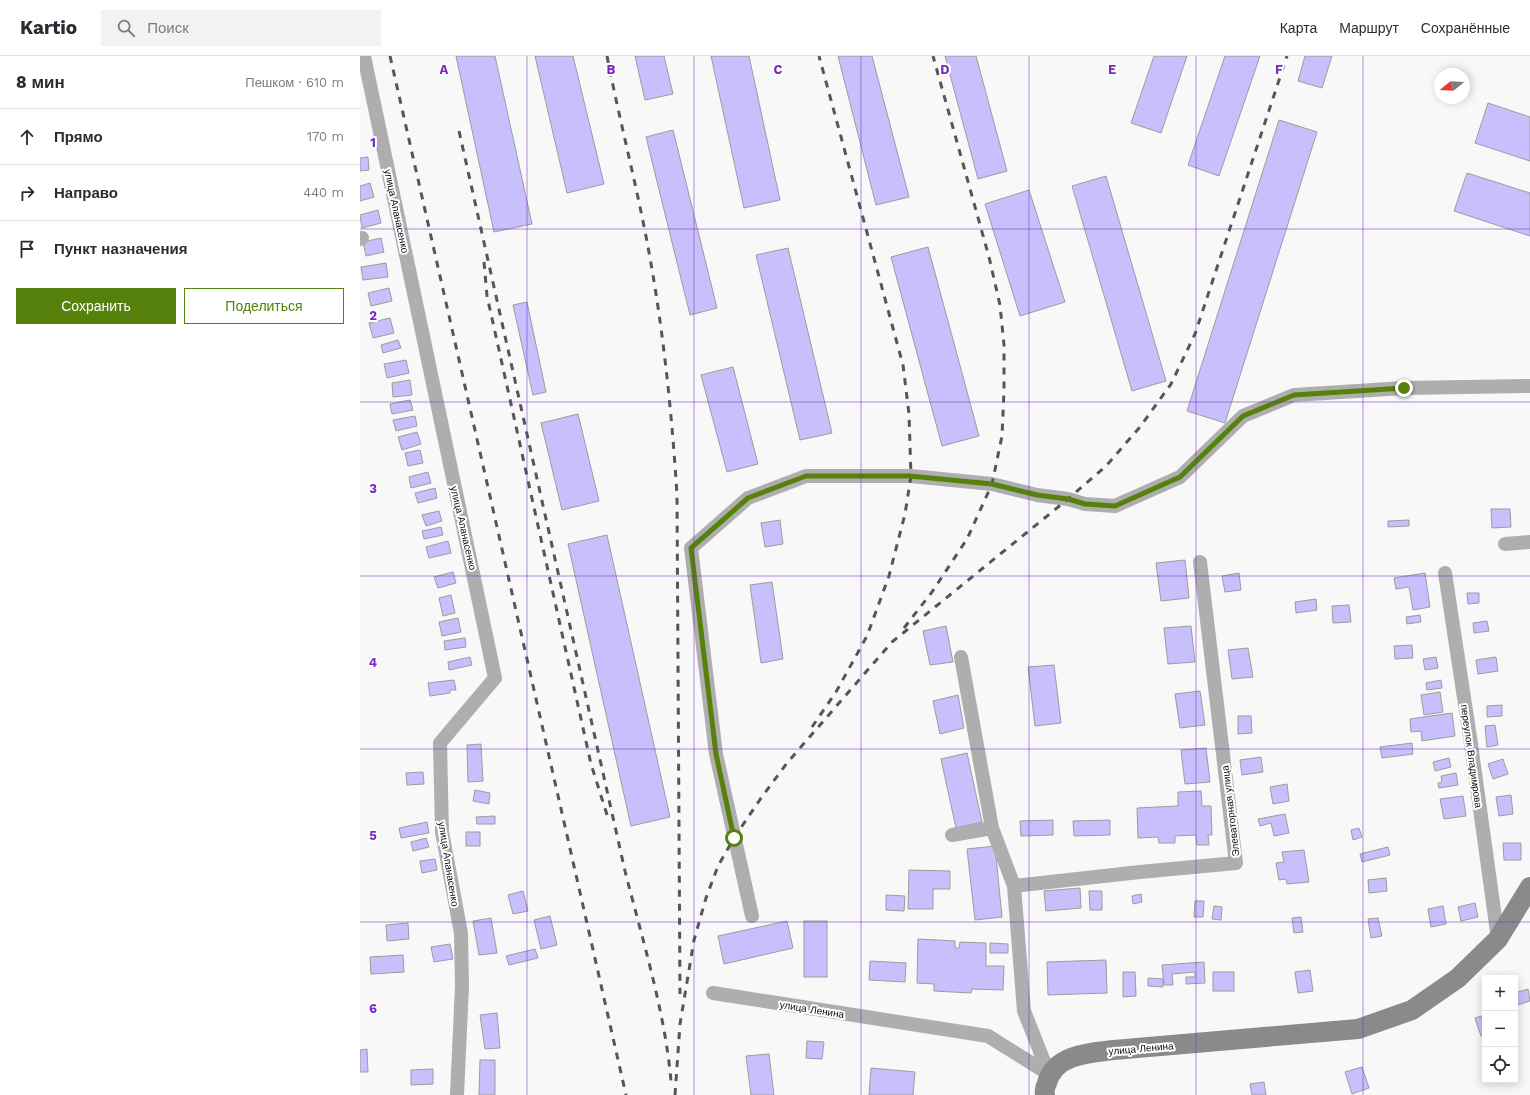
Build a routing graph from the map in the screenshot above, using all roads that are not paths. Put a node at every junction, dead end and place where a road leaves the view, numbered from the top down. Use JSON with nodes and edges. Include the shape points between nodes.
{"nodes":[{"id":1,"x":364,"y":56,"type":"edge"},
{"id":2,"x":1530,"y":386,"type":"edge"},
{"id":3,"x":1530,"y":542,"type":"edge"},
{"id":4,"x":1505,"y":544,"type":"dead end"},
{"id":5,"x":1200,"y":562,"type":"dead end"},
{"id":6,"x":1445,"y":573,"type":"dead end"},
{"id":7,"x":961,"y":657,"type":"dead end"},
{"id":8,"x":992,"y":828,"type":"junction"},
{"id":9,"x":952,"y":835,"type":"dead end"},
{"id":10,"x":1014,"y":886,"type":"junction"},
{"id":11,"x":1530,"y":888,"type":"edge"},
{"id":12,"x":752,"y":916,"type":"dead end"},
{"id":13,"x":1498,"y":939,"type":"junction"},
{"id":14,"x":713,"y":993,"type":"dead end"},
{"id":15,"x":1049,"y":1074,"type":"junction"},
{"id":16,"x":457,"y":1095,"type":"edge"},
{"id":17,"x":1045,"y":1095,"type":"edge"}],
"edges":[{"from":1,"to":16,"type":"street","name":"улица Апанасенко","via":[[495,678],[440,743],[442,832],[461,933],[462,986]]},
{"from":2,"to":12,"type":"street","via":[[1404,388],[1294,395],[1243,416],[1180,477],[1115,506],[1085,504],[992,484],[910,476],[806,476],[748,498],[691,548],[716,754]]},
{"from":3,"to":4,"type":"street"},
{"from":5,"to":10,"type":"street","name":"Элеваторная улица","via":[[1236,863]]},
{"from":6,"to":13,"type":"street","name":"переулок Владимрова"},
{"from":7,"to":8,"type":"street"},
{"from":8,"to":9,"type":"street"},
{"from":8,"to":10,"type":"street"},
{"from":10,"to":15,"type":"street","via":[[1024,1011]]},
{"from":11,"to":13,"type":"main road","name":"улица Ленина"},
{"from":13,"to":15,"type":"main road","name":"улица Ленина","via":[[1458,978],[1412,1010],[1358,1029],[1114,1050],[1065,1060]]},
{"from":14,"to":15,"type":"street","name":"улица Ленина","via":[[988,1036]]},
{"from":15,"to":17,"type":"main road"}]}
